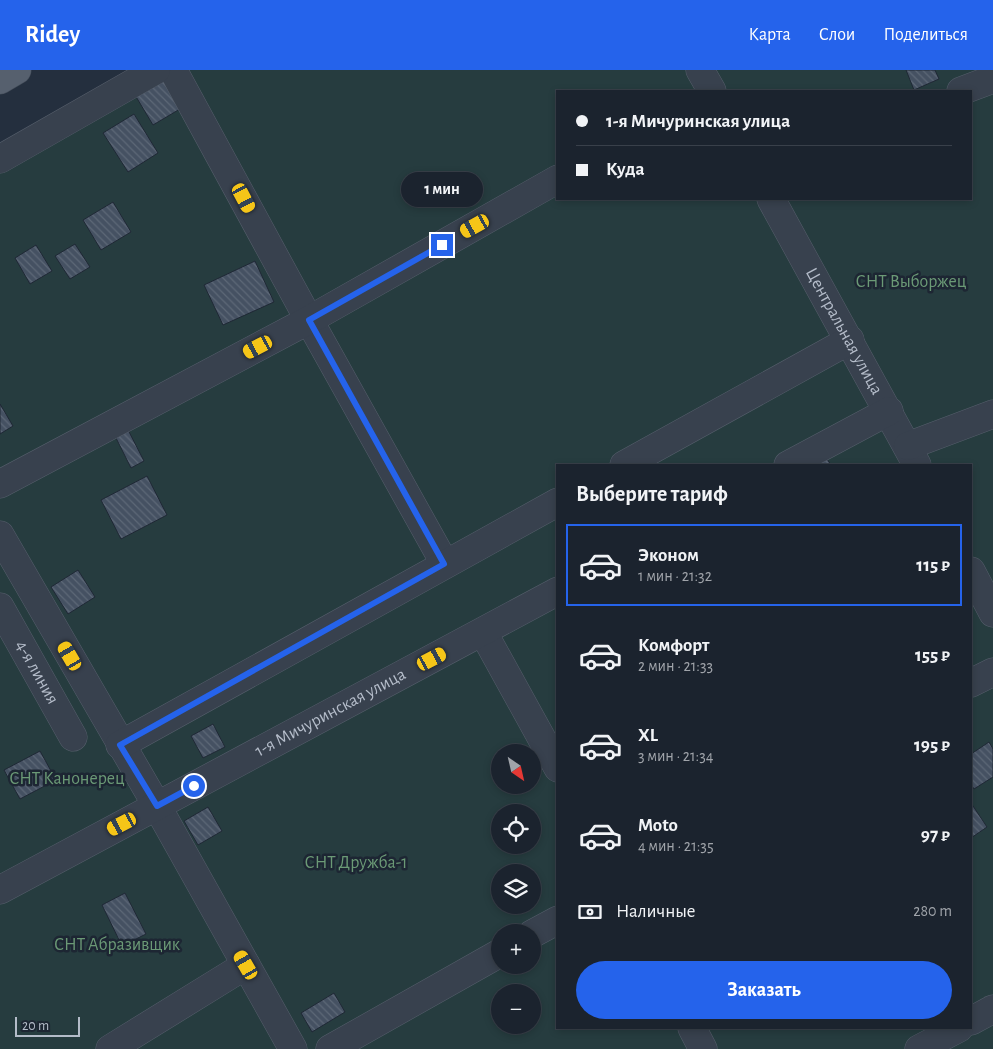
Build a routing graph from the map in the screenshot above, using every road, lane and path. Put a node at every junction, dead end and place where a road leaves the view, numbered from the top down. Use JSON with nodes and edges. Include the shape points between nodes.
{"nodes":[{"id":1,"x":18,"y":70,"type":"edge"},
{"id":2,"x":156,"y":70,"type":"edge"},
{"id":3,"x":174,"y":70,"type":"edge"},
{"id":4,"x":700,"y":70,"type":"edge"},
{"id":5,"x":993,"y":79,"type":"edge"},
{"id":6,"x":0,"y":80,"type":"edge"},
{"id":7,"x":711,"y":90,"type":"edge"},
{"id":8,"x":964,"y":90,"type":"edge"},
{"id":9,"x":0,"y":159,"type":"edge"},
{"id":10,"x":556,"y":180,"type":"edge"},
{"id":11,"x":772,"y":200,"type":"edge"},
{"id":12,"x":309,"y":320,"type":"junction"},
{"id":13,"x":850,"y":340,"type":"junction"},
{"id":14,"x":889,"y":412,"type":"junction"},
{"id":15,"x":993,"y":414,"type":"edge"},
{"id":16,"x":913,"y":455,"type":"edge"},
{"id":17,"x":626,"y":464,"type":"edge"},
{"id":18,"x":790,"y":464,"type":"edge"},
{"id":19,"x":0,"y":484,"type":"edge"},
{"id":20,"x":556,"y":503,"type":"edge"},
{"id":21,"x":0,"y":535,"type":"edge"},
{"id":22,"x":444,"y":564,"type":"junction"},
{"id":23,"x":972,"y":573,"type":"edge"},
{"id":24,"x":556,"y":592,"type":"edge"},
{"id":25,"x":0,"y":607,"type":"edge"},
{"id":26,"x":993,"y":613,"type":"edge"},
{"id":27,"x":483,"y":632,"type":"junction"},
{"id":28,"x":993,"y":672,"type":"edge"},
{"id":29,"x":972,"y":683,"type":"edge"},
{"id":30,"x":73,"y":737,"type":"dead end"},
{"id":31,"x":120,"y":745,"type":"junction"},
{"id":32,"x":556,"y":764,"type":"edge"},
{"id":33,"x":157,"y":806,"type":"junction"},
{"id":34,"x":0,"y":890,"type":"edge"},
{"id":35,"x":556,"y":921,"type":"edge"},
{"id":36,"x":541,"y":929,"type":"edge"},
{"id":37,"x":491,"y":958,"type":"edge"},
{"id":38,"x":246,"y":965,"type":"junction"},
{"id":39,"x":993,"y":1009,"type":"edge"},
{"id":40,"x":972,"y":1020,"type":"edge"},
{"id":41,"x":693,"y":1029,"type":"edge"},
{"id":42,"x":957,"y":1029,"type":"edge"},
{"id":43,"x":110,"y":1049,"type":"edge"},
{"id":44,"x":293,"y":1049,"type":"edge"},
{"id":45,"x":330,"y":1049,"type":"edge"},
{"id":46,"x":703,"y":1049,"type":"edge"},
{"id":47,"x":919,"y":1049,"type":"edge"}],
"edges":[{"from":1,"to":6,"type":"main road"},
{"from":2,"to":9,"type":"street"},
{"from":3,"to":12,"type":"street"},
{"from":4,"to":7,"type":"street"},
{"from":5,"to":8,"type":"street"},
{"from":10,"to":12,"type":"street"},
{"from":11,"to":13,"type":"street","name":"Центральная улица"},
{"from":12,"to":19,"type":"street"},
{"from":12,"to":22,"type":"street"},
{"from":13,"to":14,"type":"street","name":"Центральная улица"},
{"from":13,"to":17,"type":"street"},
{"from":14,"to":16,"type":"street","name":"Центральная улица"},
{"from":14,"to":18,"type":"street"},
{"from":15,"to":16,"type":"street"},
{"from":20,"to":22,"type":"street"},
{"from":21,"to":31,"type":"street"},
{"from":22,"to":31,"type":"street"},
{"from":23,"to":26,"type":"street"},
{"from":24,"to":27,"type":"street","name":"1-я Мичуринская улица"},
{"from":25,"to":30,"type":"street","name":"4-я линия"},
{"from":27,"to":32,"type":"street"},
{"from":27,"to":33,"type":"street","name":"1-я Мичуринская улица"},
{"from":28,"to":29,"type":"street"},
{"from":31,"to":33,"type":"street"},
{"from":33,"to":34,"type":"street","name":"1-я Мичуринская улица"},
{"from":33,"to":38,"type":"street"},
{"from":35,"to":36,"type":"street"},
{"from":37,"to":45,"type":"street"},
{"from":38,"to":43,"type":"street"},
{"from":38,"to":44,"type":"street"},
{"from":39,"to":40,"type":"street"},
{"from":41,"to":46,"type":"street"},
{"from":42,"to":47,"type":"street"}]}
